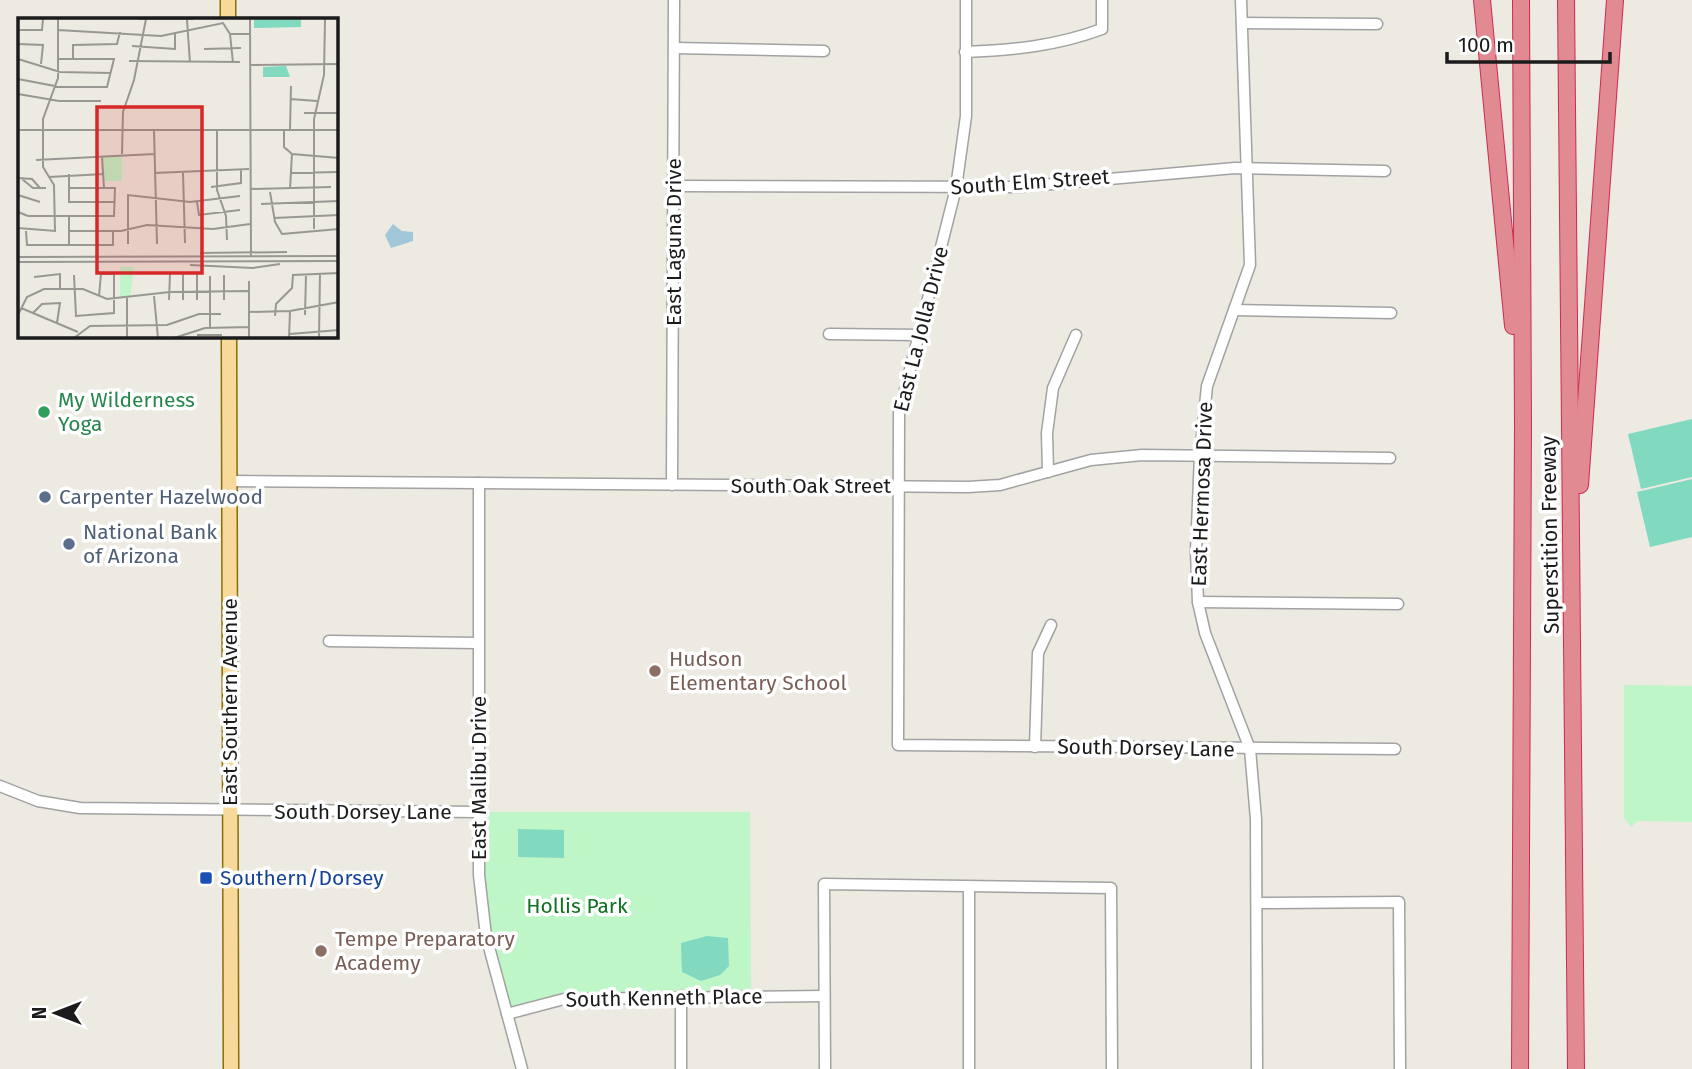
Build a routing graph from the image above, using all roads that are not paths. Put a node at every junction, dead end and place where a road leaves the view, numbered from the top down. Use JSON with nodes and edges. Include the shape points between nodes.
{"nodes":[{"id":1,"x":228,"y":0,"type":"edge"},
{"id":2,"x":674,"y":0,"type":"edge"},
{"id":3,"x":966,"y":0,"type":"edge"},
{"id":4,"x":1102,"y":0,"type":"edge"},
{"id":5,"x":1241,"y":0,"type":"edge"},
{"id":6,"x":1482,"y":0,"type":"edge"},
{"id":7,"x":1521,"y":0,"type":"edge"},
{"id":8,"x":1566,"y":0,"type":"edge"},
{"id":9,"x":1615,"y":0,"type":"edge"},
{"id":10,"x":228,"y":18,"type":"edge"},
{"id":11,"x":1242,"y":23,"type":"junction"},
{"id":12,"x":1377,"y":24,"type":"dead end"},
{"id":13,"x":674,"y":48,"type":"junction"},
{"id":14,"x":824,"y":51,"type":"dead end"},
{"id":15,"x":965,"y":51,"type":"junction"},
{"id":16,"x":1249,"y":167,"type":"junction"},
{"id":17,"x":1385,"y":171,"type":"dead end"},
{"id":18,"x":674,"y":186,"type":"junction"},
{"id":19,"x":956,"y":188,"type":"junction"},
{"id":20,"x":1234,"y":310,"type":"junction"},
{"id":21,"x":1391,"y":313,"type":"dead end"},
{"id":22,"x":829,"y":334,"type":"dead end"},
{"id":23,"x":920,"y":335,"type":"junction"},
{"id":24,"x":1076,"y":335,"type":"dead end"},
{"id":25,"x":229,"y":338,"type":"edge"},
{"id":26,"x":1523,"y":426,"type":"junction"},
{"id":27,"x":1200,"y":455,"type":"junction"},
{"id":28,"x":1390,"y":458,"type":"dead end"},
{"id":29,"x":1048,"y":472,"type":"junction"},
{"id":30,"x":229,"y":481,"type":"junction"},
{"id":31,"x":479,"y":483,"type":"junction"},
{"id":32,"x":672,"y":485,"type":"junction"},
{"id":33,"x":897,"y":486,"type":"junction"},
{"id":34,"x":1198,"y":602,"type":"junction"},
{"id":35,"x":1571,"y":602,"type":"junction"},
{"id":36,"x":1398,"y":604,"type":"dead end"},
{"id":37,"x":1051,"y":625,"type":"dead end"},
{"id":38,"x":329,"y":641,"type":"dead end"},
{"id":39,"x":478,"y":643,"type":"junction"},
{"id":40,"x":898,"y":745,"type":"joint"},
{"id":41,"x":1035,"y":747,"type":"junction"},
{"id":42,"x":1250,"y":749,"type":"junction"},
{"id":43,"x":1395,"y":749,"type":"dead end"},
{"id":44,"x":0,"y":786,"type":"edge"},
{"id":45,"x":231,"y":810,"type":"junction"},
{"id":46,"x":478,"y":812,"type":"junction"},
{"id":47,"x":969,"y":888,"type":"junction"},
{"id":48,"x":1257,"y":903,"type":"junction"},
{"id":49,"x":1575,"y":945,"type":"junction"},
{"id":50,"x":1519,"y":946,"type":"junction"},
{"id":51,"x":681,"y":996,"type":"junction"},
{"id":52,"x":824,"y":996,"type":"junction"},
{"id":53,"x":507,"y":1014,"type":"junction"},
{"id":54,"x":230,"y":1069,"type":"edge"},
{"id":55,"x":522,"y":1069,"type":"edge"},
{"id":56,"x":681,"y":1069,"type":"edge"},
{"id":57,"x":824,"y":1069,"type":"edge"},
{"id":58,"x":970,"y":1069,"type":"edge"},
{"id":59,"x":1112,"y":1069,"type":"edge"},
{"id":60,"x":1257,"y":1069,"type":"edge"},
{"id":61,"x":1399,"y":1069,"type":"edge"},
{"id":62,"x":1512,"y":1069,"type":"edge"},
{"id":63,"x":1520,"y":1069,"type":"edge"},
{"id":64,"x":1576,"y":1069,"type":"edge"},
{"id":65,"x":1581,"y":1069,"type":"edge"}],
"edges":[{"from":1,"to":10,"type":"main road"},
{"from":2,"to":13,"type":"street","name":"East Laguna Drive"},
{"from":3,"to":15,"type":"street","name":"East La Jolla Drive"},
{"from":4,"to":15,"type":"street","via":[[1102,29],[1023,50]]},
{"from":5,"to":11,"type":"street","name":"East Hermosa Drive"},
{"from":6,"to":26,"type":"highway"},
{"from":7,"to":26,"type":"highway","name":"Superstition Freeway"},
{"from":8,"to":35,"type":"highway","name":"Superstition Freeway"},
{"from":9,"to":35,"type":"highway"},
{"from":11,"to":12,"type":"street"},
{"from":11,"to":16,"type":"street","name":"East Hermosa Drive"},
{"from":13,"to":14,"type":"street"},
{"from":13,"to":18,"type":"street","name":"East Laguna Drive"},
{"from":15,"to":19,"type":"street","name":"East La Jolla Drive","via":[[966,116]]},
{"from":16,"to":17,"type":"street","name":"South Elm Street"},
{"from":16,"to":19,"type":"street","name":"South Elm Street"},
{"from":16,"to":20,"type":"street","name":"East Hermosa Drive","via":[[1250,265]]},
{"from":18,"to":19,"type":"street","name":"South Elm Street"},
{"from":18,"to":32,"type":"street","name":"East Laguna Drive"},
{"from":19,"to":23,"type":"street","name":"East La Jolla Drive"},
{"from":20,"to":21,"type":"street"},
{"from":20,"to":27,"type":"street","name":"East Hermosa Drive","via":[[1207,386]]},
{"from":22,"to":23,"type":"street"},
{"from":23,"to":33,"type":"street","name":"East La Jolla Drive","via":[[899,413]]},
{"from":24,"to":29,"type":"street","via":[[1053,388]]},
{"from":25,"to":30,"type":"main road","name":"East Southern Avenue"},
{"from":26,"to":50,"type":"highway","name":"Superstition Freeway"},
{"from":27,"to":28,"type":"street","name":"South Oak Street"},
{"from":27,"to":29,"type":"street","name":"South Oak Street","via":[[1101,459]]},
{"from":27,"to":34,"type":"street","name":"East Hermosa Drive"},
{"from":29,"to":33,"type":"street","name":"South Oak Street","via":[[1000,485]]},
{"from":30,"to":31,"type":"street","name":"South Oak Street"},
{"from":30,"to":45,"type":"main road","name":"East Southern Avenue"},
{"from":31,"to":32,"type":"street","name":"South Oak Street"},
{"from":31,"to":39,"type":"street","name":"East Malibu Drive"},
{"from":32,"to":33,"type":"street","name":"South Oak Street"},
{"from":33,"to":40,"type":"street","name":"East La Jolla Drive"},
{"from":34,"to":36,"type":"street"},
{"from":34,"to":42,"type":"street","name":"East Hermosa Drive","via":[[1205,633]]},
{"from":35,"to":49,"type":"highway","name":"Superstition Freeway"},
{"from":37,"to":41,"type":"street","via":[[1038,653]]},
{"from":38,"to":39,"type":"street"},
{"from":39,"to":46,"type":"street","name":"East Malibu Drive"},
{"from":40,"to":41,"type":"street","name":"South Dorsey Lane"},
{"from":41,"to":42,"type":"street","name":"South Dorsey Lane"},
{"from":42,"to":43,"type":"street","name":"South Dorsey Lane"},
{"from":42,"to":48,"type":"street","name":"East Hermosa Drive"},
{"from":44,"to":45,"type":"street","name":"South Dorsey Lane","via":[[38,801],[80,808]]},
{"from":45,"to":46,"type":"street","name":"South Dorsey Lane"},
{"from":45,"to":54,"type":"main road","name":"East Southern Avenue"},
{"from":46,"to":53,"type":"street","name":"East Malibu Drive","via":[[486,936]]},
{"from":47,"to":52,"type":"street","via":[[824,884]]},
{"from":47,"to":58,"type":"street"},
{"from":47,"to":59,"type":"street","via":[[1111,888]]},
{"from":48,"to":60,"type":"street","name":"East Hermosa Drive"},
{"from":48,"to":61,"type":"street","via":[[1399,902]]},
{"from":49,"to":64,"type":"highway","name":"Superstition Freeway"},
{"from":49,"to":65,"type":"highway"},
{"from":50,"to":62,"type":"highway"},
{"from":50,"to":63,"type":"highway","name":"Superstition Freeway"},
{"from":51,"to":52,"type":"street","name":"South Kenneth Place"},
{"from":51,"to":53,"type":"street","name":"South Kenneth Place","via":[[564,999]]},
{"from":51,"to":56,"type":"street"},
{"from":52,"to":57,"type":"street"},
{"from":53,"to":55,"type":"street","name":"East Malibu Drive"}]}
